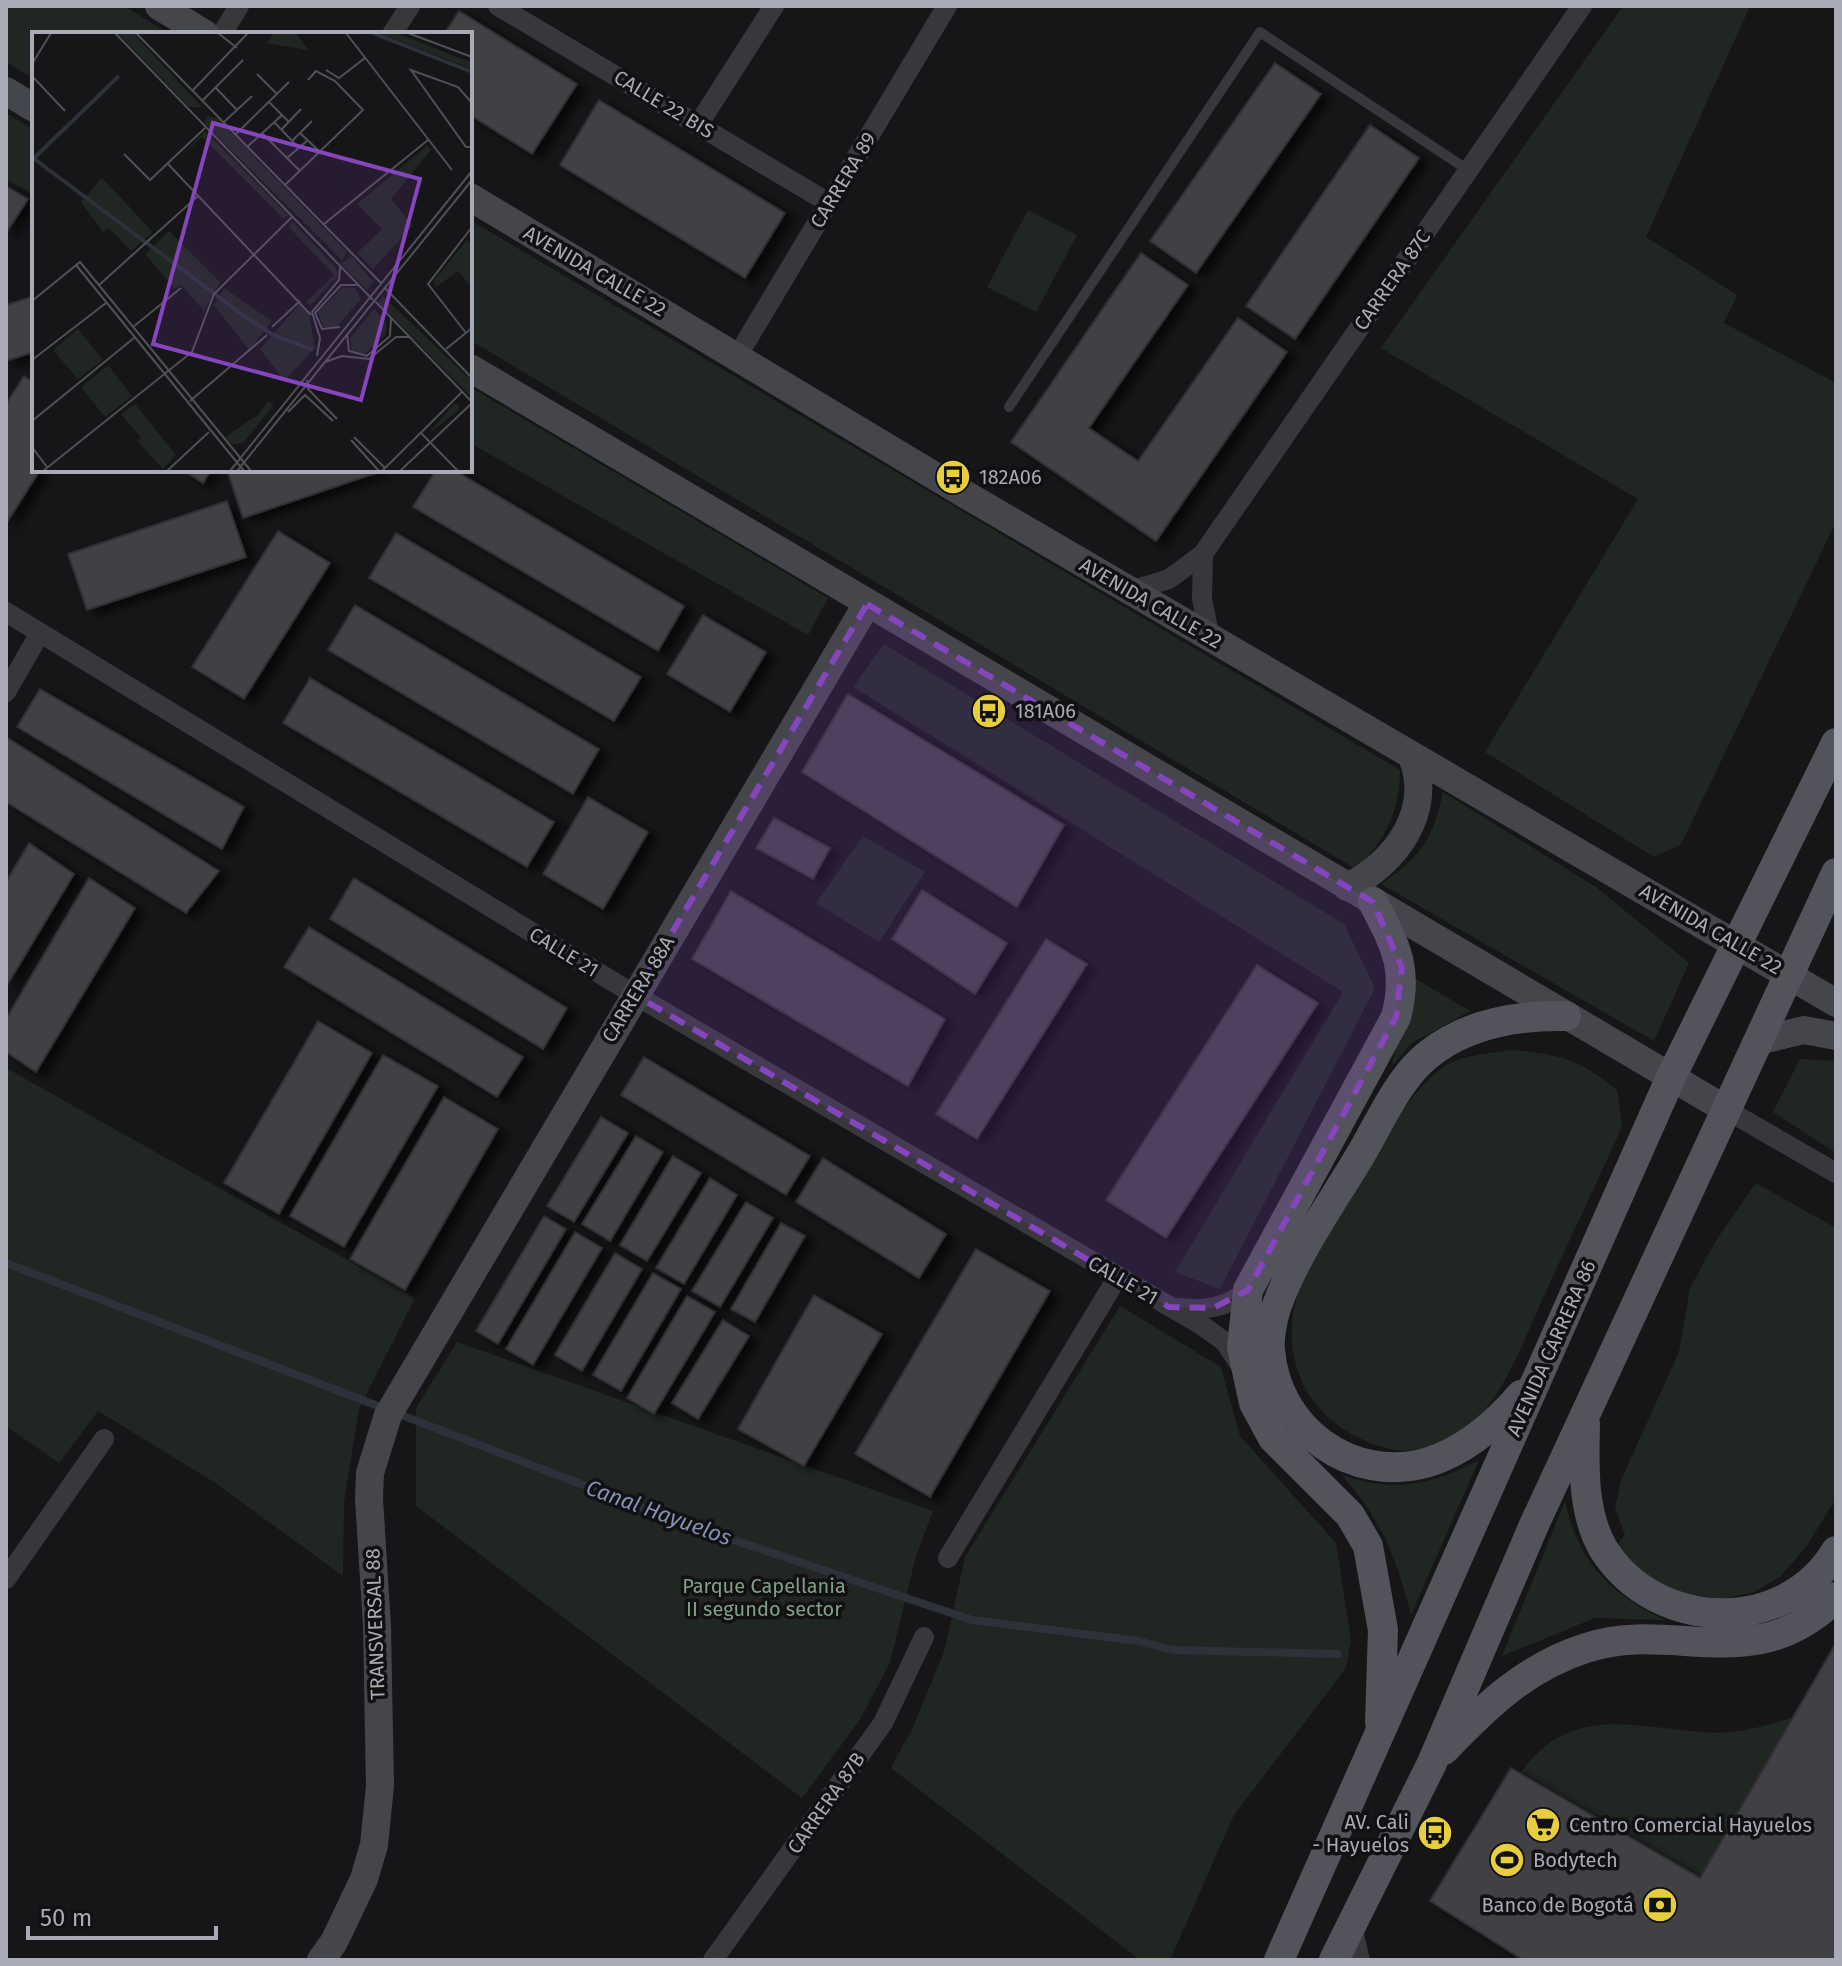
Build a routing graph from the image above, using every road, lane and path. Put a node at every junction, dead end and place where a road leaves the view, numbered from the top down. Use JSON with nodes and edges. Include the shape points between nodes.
{"nodes":[{"id":1,"x":159,"y":6,"type":"edge"},
{"id":2,"x":239,"y":6,"type":"edge"},
{"id":3,"x":410,"y":6,"type":"edge"},
{"id":4,"x":498,"y":6,"type":"edge"},
{"id":5,"x":947,"y":6,"type":"edge"},
{"id":6,"x":1582,"y":6,"type":"edge"},
{"id":7,"x":768,"y":8,"type":"edge"},
{"id":8,"x":202,"y":32,"type":"edge"},
{"id":9,"x":223,"y":32,"type":"edge"},
{"id":10,"x":393,"y":32,"type":"edge"},
{"id":11,"x":6,"y":91,"type":"edge"},
{"id":12,"x":32,"y":107,"type":"edge"},
{"id":13,"x":698,"y":125,"type":"junction"},
{"id":14,"x":1468,"y":170,"type":"junction"},
{"id":15,"x":472,"y":198,"type":"edge"},
{"id":16,"x":829,"y":203,"type":"junction"},
{"id":17,"x":738,"y":355,"type":"junction"},
{"id":18,"x":472,"y":369,"type":"edge"},
{"id":19,"x":1009,"y":407,"type":"dead end"},
{"id":20,"x":1203,"y":554,"type":"junction"},
{"id":21,"x":1130,"y":591,"type":"junction"},
{"id":22,"x":867,"y":604,"type":"junction"},
{"id":23,"x":6,"y":612,"type":"edge"},
{"id":24,"x":40,"y":633,"type":"junction"},
{"id":25,"x":1210,"y":638,"type":"junction"},
{"id":26,"x":6,"y":692,"type":"edge"},
{"id":27,"x":1836,"y":743,"type":"edge"},
{"id":28,"x":1412,"y":757,"type":"junction"},
{"id":29,"x":1836,"y":873,"type":"edge"},
{"id":30,"x":1347,"y":887,"type":"junction"},
{"id":31,"x":1373,"y":902,"type":"junction"},
{"id":32,"x":1737,"y":944,"type":"junction"},
{"id":33,"x":1789,"y":974,"type":"junction"},
{"id":34,"x":635,"y":995,"type":"junction"},
{"id":35,"x":1836,"y":1003,"type":"edge"},
{"id":36,"x":1566,"y":1016,"type":"junction"},
{"id":37,"x":1836,"y":1036,"type":"edge"},
{"id":38,"x":1758,"y":1041,"type":"junction"},
{"id":39,"x":1671,"y":1077,"type":"junction"},
{"id":40,"x":1727,"y":1110,"type":"junction"},
{"id":41,"x":1836,"y":1173,"type":"edge"},
{"id":42,"x":1117,"y":1278,"type":"junction"},
{"id":43,"x":1248,"y":1290,"type":"junction"},
{"id":44,"x":1169,"y":1307,"type":"junction"},
{"id":45,"x":409,"y":1374,"type":"joint"},
{"id":46,"x":1246,"y":1375,"type":"junction"},
{"id":47,"x":1538,"y":1375,"type":"junction"},
{"id":48,"x":1585,"y":1415,"type":"junction"},
{"id":49,"x":104,"y":1439,"type":"dead end"},
{"id":50,"x":1836,"y":1551,"type":"edge"},
{"id":51,"x":948,"y":1558,"type":"dead end"},
{"id":52,"x":6,"y":1579,"type":"edge"},
{"id":53,"x":1836,"y":1597,"type":"edge"},
{"id":54,"x":924,"y":1637,"type":"dead end"},
{"id":55,"x":1378,"y":1742,"type":"junction"},
{"id":56,"x":1432,"y":1763,"type":"junction"},
{"id":57,"x":1351,"y":1922,"type":"junction"},
{"id":58,"x":321,"y":1960,"type":"edge"},
{"id":59,"x":713,"y":1960,"type":"edge"},
{"id":60,"x":1279,"y":1960,"type":"edge"},
{"id":61,"x":1334,"y":1960,"type":"edge"},
{"id":62,"x":1360,"y":1960,"type":"edge"}],
"edges":[{"from":1,"to":8,"type":"main road"},
{"from":2,"to":9,"type":"street"},
{"from":3,"to":10,"type":"street"},
{"from":4,"to":13,"type":"street","name":"CALLE 22 BIS"},
{"from":5,"to":16,"type":"street","name":"CARRERA 89"},
{"from":6,"to":14,"type":"street","name":"CARRERA 87C"},
{"from":7,"to":13,"type":"street"},
{"from":11,"to":12,"type":"main road"},
{"from":13,"to":16,"type":"street","name":"CALLE 22 BIS"},
{"from":14,"to":19,"type":"lane","via":[[1260,32]]},
{"from":14,"to":20,"type":"street","name":"CARRERA 87C"},
{"from":15,"to":17,"type":"main road","name":"AVENIDA CALLE 22"},
{"from":16,"to":17,"type":"street","name":"CARRERA 89"},
{"from":17,"to":21,"type":"main road","name":"AVENIDA CALLE 22"},
{"from":18,"to":22,"type":"main road"},
{"from":20,"to":21,"type":"street","name":"CARRERA 87C","via":[[1169,579]]},
{"from":20,"to":25,"type":"street","via":[[1202,599]]},
{"from":21,"to":25,"type":"main road","name":"AVENIDA CALLE 22"},
{"from":22,"to":30,"type":"main road"},
{"from":22,"to":34,"type":"main road","name":"CARRERA 88A"},
{"from":23,"to":24,"type":"street","name":"CALLE 21"},
{"from":24,"to":26,"type":"street"},
{"from":24,"to":34,"type":"street","name":"CALLE 21"},
{"from":25,"to":28,"type":"main road","name":"AVENIDA CALLE 22"},
{"from":27,"to":32,"type":"main road","name":"AVENIDA CARRERA 86"},
{"from":28,"to":30,"type":"main road","via":[[1418,792],[1407,834],[1371,875]]},
{"from":28,"to":32,"type":"main road","name":"AVENIDA CALLE 22"},
{"from":29,"to":33,"type":"main road"},
{"from":30,"to":31,"type":"main road"},
{"from":31,"to":36,"type":"main road"},
{"from":31,"to":43,"type":"main road","via":[[1402,968],[1404,989],[1396,1017]]},
{"from":32,"to":33,"type":"main road","name":"AVENIDA CALLE 22"},
{"from":32,"to":39,"type":"main road","name":"AVENIDA CARRERA 86"},
{"from":33,"to":35,"type":"main road","name":"AVENIDA CALLE 22"},
{"from":33,"to":38,"type":"main road"},
{"from":34,"to":42,"type":"street","name":"CALLE 21"},
{"from":34,"to":45,"type":"main road","name":"CARRERA 88A"},
{"from":36,"to":39,"type":"main road"},
{"from":36,"to":47,"type":"main road","via":[[1531,1015],[1498,1022],[1460,1034],[1425,1056],[1314,1233],[1276,1309],[1269,1348],[1275,1381],[1300,1427],[1336,1455],[1369,1465],[1397,1467],[1457,1451],[1508,1410]]},
{"from":37,"to":38,"type":"main road","via":[[1804,1030]]},
{"from":38,"to":40,"type":"main road"},
{"from":39,"to":40,"type":"main road"},
{"from":39,"to":47,"type":"main road","name":"AVENIDA CARRERA 86"},
{"from":40,"to":41,"type":"street"},
{"from":40,"to":48,"type":"main road"},
{"from":42,"to":44,"type":"street","name":"CALLE 21"},
{"from":42,"to":51,"type":"street"},
{"from":43,"to":44,"type":"street","name":"CALLE 21","via":[[1231,1304],[1213,1308]]},
{"from":43,"to":46,"type":"main road","via":[[1242,1347]]},
{"from":44,"to":46,"type":"street","name":"CALLE 21","via":[[1225,1342]]},
{"from":45,"to":58,"type":"main road","name":"TRANSVERSAL 88","via":[[388,1415],[370,1473],[380,1786],[374,1845],[364,1879]]},
{"from":46,"to":55,"type":"main road","via":[[1273,1438],[1350,1515],[1368,1546],[1383,1630]]},
{"from":47,"to":55,"type":"main road","name":"AVENIDA CARRERA 86"},
{"from":48,"to":50,"type":"main road","via":[[1587,1497],[1595,1531],[1619,1569],[1663,1600],[1695,1612],[1740,1613],[1777,1605],[1822,1574]]},
{"from":48,"to":56,"type":"main road"},
{"from":49,"to":52,"type":"street"},
{"from":53,"to":56,"type":"main road","via":[[1789,1629],[1745,1643],[1628,1640],[1588,1647],[1522,1677],[1492,1700]]},
{"from":54,"to":59,"type":"street","name":"CARRERA 87B","via":[[883,1723]]},
{"from":55,"to":60,"type":"main road","name":"AVENIDA CARRERA 86"},
{"from":56,"to":57,"type":"main road"},
{"from":57,"to":61,"type":"main road"},
{"from":57,"to":62,"type":"street"}]}
